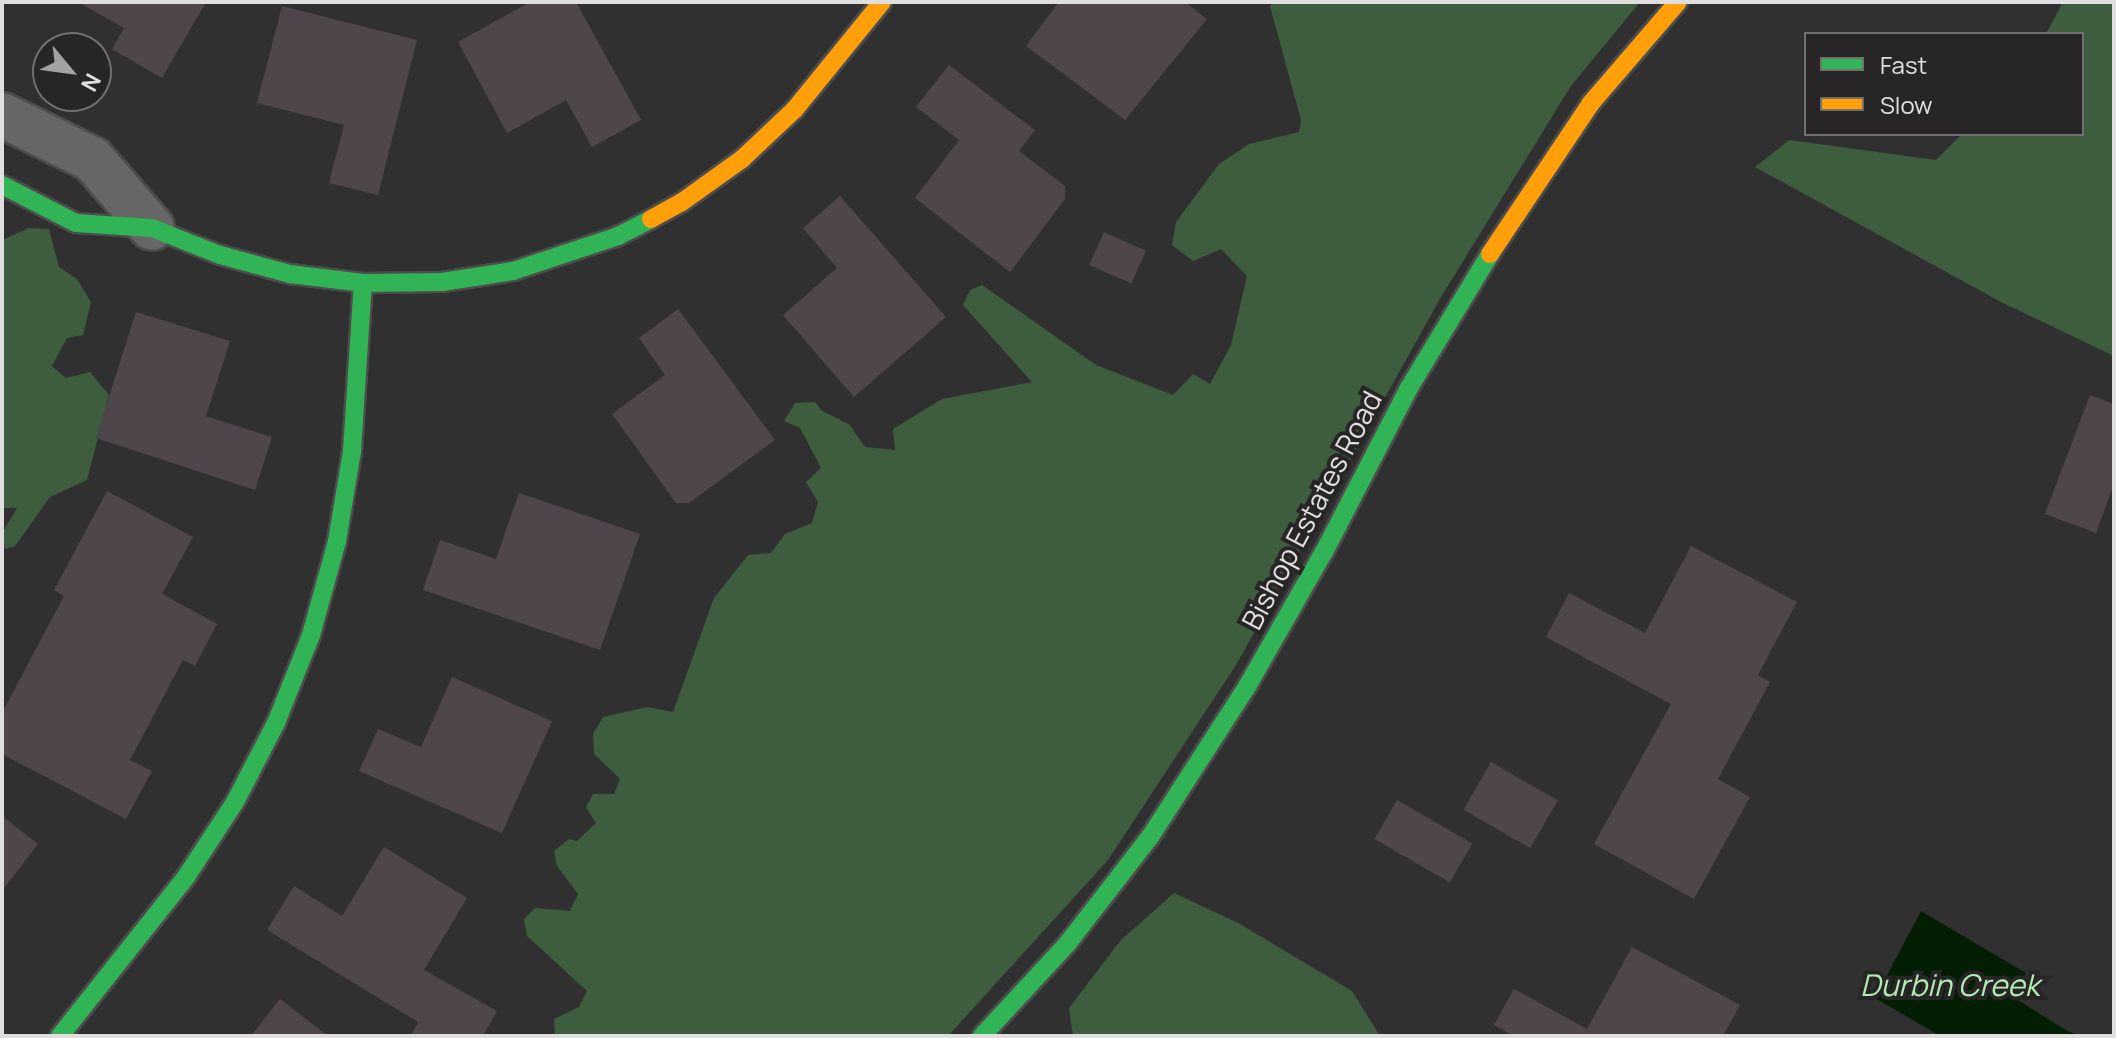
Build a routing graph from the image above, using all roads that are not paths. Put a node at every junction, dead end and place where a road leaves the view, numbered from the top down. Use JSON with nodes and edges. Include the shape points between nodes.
{"nodes":[{"id":1,"x":882,"y":2,"type":"edge"},
{"id":2,"x":1678,"y":2,"type":"edge"},
{"id":3,"x":2,"y":115,"type":"edge"},
{"id":4,"x":2,"y":185,"type":"edge"},
{"id":5,"x":152,"y":228,"type":"junction"},
{"id":6,"x":363,"y":283,"type":"junction"},
{"id":7,"x":60,"y":1036,"type":"edge"},
{"id":8,"x":982,"y":1036,"type":"edge"}],
"edges":[{"from":1,"to":6,"type":"street","via":[[795,109],[742,159],[682,202],[618,236],[513,271],[442,282]]},
{"from":2,"to":8,"type":"street","name":"Bishop Estates Road","via":[[1591,103],[1507,226],[1409,388],[1248,685],[1150,837],[1068,943]]},
{"from":3,"to":5,"type":"street","via":[[92,159]]},
{"from":4,"to":5,"type":"street","via":[[76,223]]},
{"from":5,"to":6,"type":"street","via":[[276,270]]},
{"from":6,"to":7,"type":"street","via":[[352,451],[337,541],[311,635],[276,723],[235,802],[186,877]]}]}
